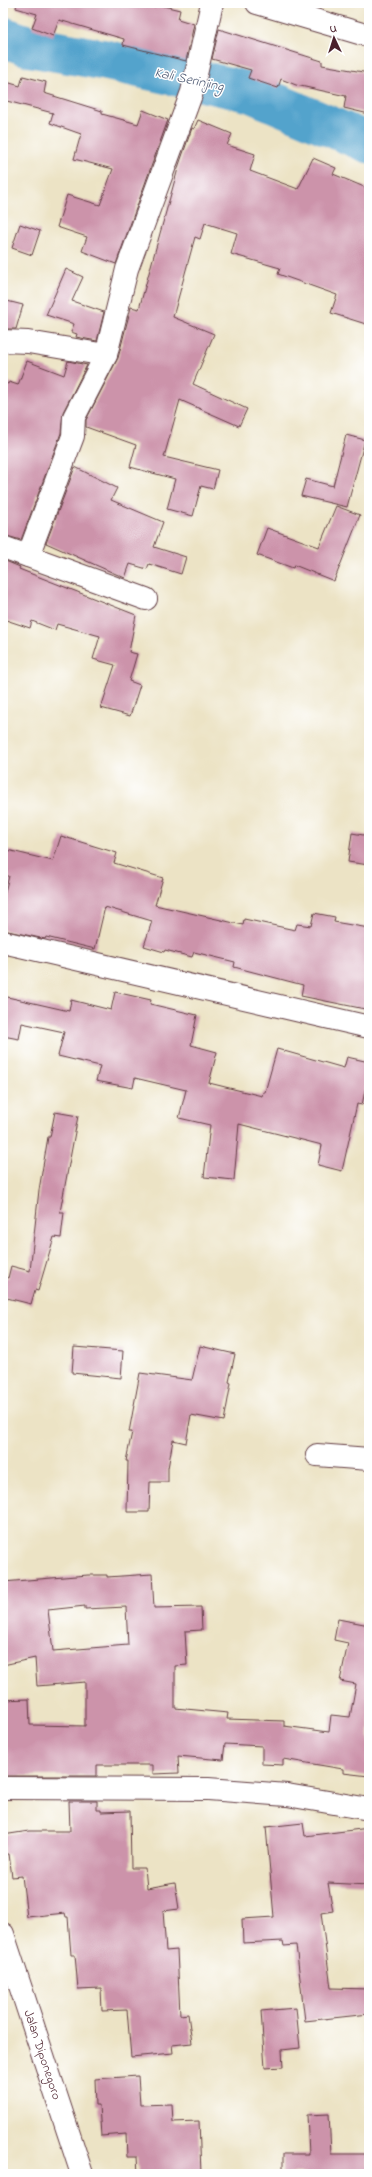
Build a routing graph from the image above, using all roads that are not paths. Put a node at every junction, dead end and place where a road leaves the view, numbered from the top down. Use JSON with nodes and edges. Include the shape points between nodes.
{"nodes":[{"id":1,"x":212,"y":3,"type":"edge"},
{"id":2,"x":257,"y":3,"type":"edge"},
{"id":3,"x":369,"y":36,"type":"edge"},
{"id":4,"x":3,"y":340,"type":"edge"},
{"id":5,"x":106,"y":355,"type":"junction"},
{"id":6,"x":3,"y":547,"type":"edge"},
{"id":7,"x":28,"y":556,"type":"junction"},
{"id":8,"x":146,"y":599,"type":"dead end"},
{"id":9,"x":3,"y":942,"type":"edge"},
{"id":10,"x":369,"y":1027,"type":"edge"},
{"id":11,"x":317,"y":1455,"type":"dead end"},
{"id":12,"x":369,"y":1459,"type":"edge"},
{"id":13,"x":3,"y":1788,"type":"edge"},
{"id":14,"x":369,"y":1810,"type":"edge"},
{"id":15,"x":3,"y":1934,"type":"edge"},
{"id":16,"x":82,"y":2174,"type":"edge"}],
"edges":[{"from":1,"to":5,"type":"street","via":[[192,92],[128,269]]},
{"from":2,"to":3,"type":"street"},
{"from":4,"to":5,"type":"street"},
{"from":5,"to":7,"type":"street","via":[[74,417],[74,436]]},
{"from":6,"to":7,"type":"street"},
{"from":7,"to":8,"type":"street"},
{"from":9,"to":10,"type":"street"},
{"from":11,"to":12,"type":"street"},
{"from":13,"to":14,"type":"street","via":[[208,1789],[287,1795]]},
{"from":15,"to":16,"type":"street","name":"Jalan Diponegoro"}]}
